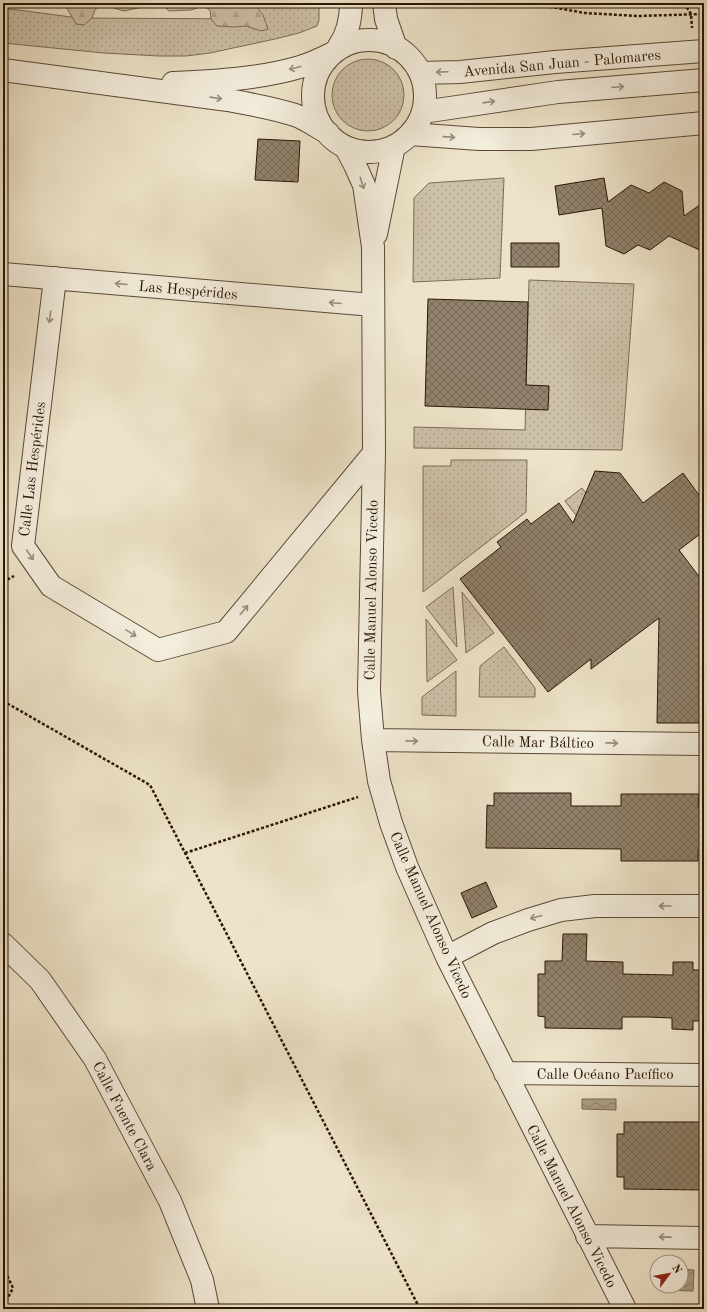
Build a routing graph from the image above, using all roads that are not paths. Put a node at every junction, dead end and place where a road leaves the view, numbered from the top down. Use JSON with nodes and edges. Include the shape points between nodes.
{"nodes":[{"id":1,"x":351,"y":3,"type":"edge"},
{"id":2,"x":384,"y":3,"type":"edge"},
{"id":3,"x":396,"y":48,"type":"junction"},
{"id":4,"x":335,"y":51,"type":"junction"},
{"id":5,"x":704,"y":51,"type":"edge"},
{"id":6,"x":3,"y":70,"type":"edge"},
{"id":7,"x":420,"y":73,"type":"junction"},
{"id":8,"x":704,"y":80,"type":"edge"},
{"id":9,"x":108,"y":84,"type":"junction"},
{"id":10,"x":423,"y":112,"type":"junction"},
{"id":11,"x":704,"y":123,"type":"edge"},
{"id":12,"x":328,"y":134,"type":"junction"},
{"id":13,"x":402,"y":140,"type":"junction"},
{"id":14,"x":346,"y":148,"type":"junction"},
{"id":15,"x":373,"y":247,"type":"junction"},
{"id":16,"x":3,"y":274,"type":"edge"},
{"id":17,"x":55,"y":278,"type":"junction"},
{"id":18,"x":374,"y":306,"type":"junction"},
{"id":19,"x":374,"y":453,"type":"junction"},
{"id":20,"x":373,"y":740,"type":"junction"},
{"id":21,"x":704,"y":744,"type":"edge"},
{"id":22,"x":704,"y":906,"type":"edge"},
{"id":23,"x":3,"y":944,"type":"edge"},
{"id":24,"x":447,"y":957,"type":"junction"},
{"id":25,"x":505,"y":1074,"type":"junction"},
{"id":26,"x":704,"y":1075,"type":"edge"},
{"id":27,"x":587,"y":1236,"type":"junction"},
{"id":28,"x":704,"y":1238,"type":"edge"},
{"id":29,"x":208,"y":1309,"type":"edge"},
{"id":30,"x":625,"y":1309,"type":"edge"}],
"edges":[{"from":1,"to":4,"type":"street","via":[[350,24],[344,39]]},
{"from":2,"to":3,"type":"street","via":[[386,19]]},
{"from":3,"to":4,"type":"street","via":[[386,42],[369,39],[354,41]]},
{"from":3,"to":7,"type":"street","via":[[406,54]]},
{"from":4,"to":9,"type":"street","one_way":true,"via":[[299,67],[261,75],[174,83]]},
{"from":4,"to":12,"type":"street","via":[[325,60],[317,75],[313,92],[314,110]]},
{"from":5,"to":7,"type":"street","name":"Avenida San Juan - Palomares","one_way":true,"via":[[460,72]]},
{"from":6,"to":9,"type":"street"},
{"from":7,"to":10,"type":"street","via":[[424,93]]},
{"from":10,"to":8,"type":"street","name":"Avenida San Juan - Palomares","one_way":true,"via":[[558,92]]},
{"from":9,"to":12,"type":"street","one_way":true,"via":[[262,106],[312,123]]},
{"from":10,"to":13,"type":"street","via":[[417,124]]},
{"from":13,"to":11,"type":"street","one_way":true,"via":[[531,139]]},
{"from":12,"to":14,"type":"street"},
{"from":13,"to":14,"type":"street","via":[[372,152]]},
{"from":13,"to":15,"type":"street","name":"Calle Manuel Alonso Vicedo"},
{"from":14,"to":15,"type":"street","name":"Calle Manuel Alonso Vicedo","one_way":true,"via":[[364,185]]},
{"from":15,"to":18,"type":"street","name":"Calle Manuel Alonso Vicedo"},
{"from":16,"to":17,"type":"street","name":"Las Hespérides"},
{"from":18,"to":17,"type":"street","name":"Las Hespérides","one_way":true},
{"from":17,"to":19,"type":"street","name":"Calle Las Hespérides","one_way":true,"via":[[24,546],[51,586],[158,650],[226,632]]},
{"from":18,"to":19,"type":"street","name":"Calle Manuel Alonso Vicedo"},
{"from":19,"to":20,"type":"street","name":"Calle Manuel Alonso Vicedo","via":[[369,692]]},
{"from":20,"to":21,"type":"street","name":"Calle Mar Báltico","one_way":true},
{"from":20,"to":24,"type":"street","name":"Calle Manuel Alonso Vicedo","via":[[379,781],[391,823],[407,867]]},
{"from":22,"to":24,"type":"street","one_way":true,"via":[[595,906],[561,910],[493,933]]},
{"from":23,"to":29,"type":"street","name":"Calle Fuente Clara","via":[[40,980],[95,1059],[170,1201],[202,1280]]},
{"from":24,"to":25,"type":"street","name":"Calle Manuel Alonso Vicedo"},
{"from":25,"to":26,"type":"street","name":"Calle Océano Pacífico"},
{"from":25,"to":27,"type":"street","name":"Calle Manuel Alonso Vicedo"},
{"from":28,"to":27,"type":"street","one_way":true},
{"from":27,"to":30,"type":"street","name":"Calle Manuel Alonso Vicedo"}]}
